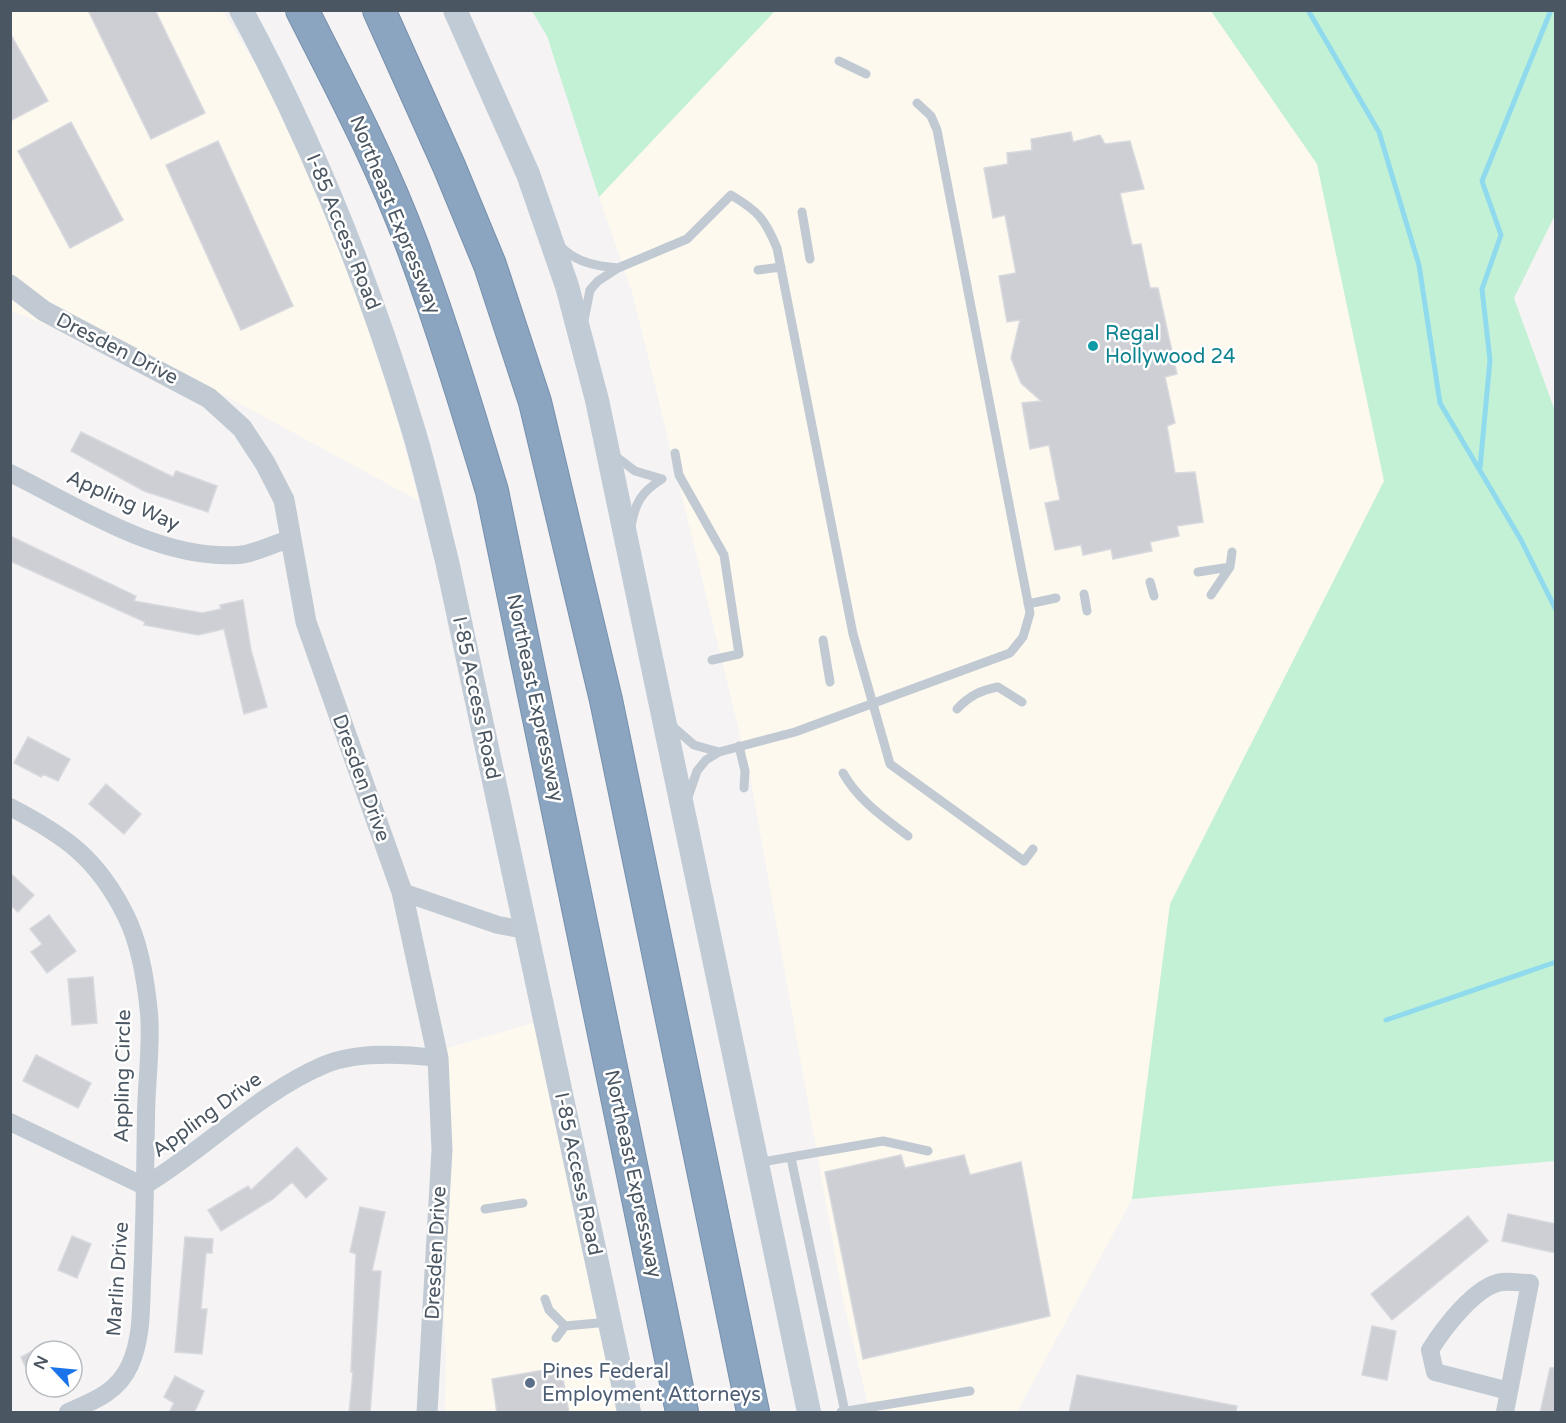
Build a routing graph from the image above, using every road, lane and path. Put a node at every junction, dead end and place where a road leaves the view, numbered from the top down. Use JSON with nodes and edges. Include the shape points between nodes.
{"nodes":[{"id":1,"x":241,"y":10,"type":"edge"},
{"id":2,"x":302,"y":10,"type":"edge"},
{"id":3,"x":379,"y":10,"type":"edge"},
{"id":4,"x":455,"y":10,"type":"edge"},
{"id":5,"x":839,"y":61,"type":"dead end"},
{"id":6,"x":866,"y":74,"type":"dead end"},
{"id":7,"x":917,"y":103,"type":"dead end"},
{"id":8,"x":802,"y":212,"type":"dead end"},
{"id":9,"x":549,"y":236,"type":"junction"},
{"id":10,"x":810,"y":259,"type":"dead end"},
{"id":11,"x":781,"y":267,"type":"junction"},
{"id":12,"x":618,"y":268,"type":"junction"},
{"id":13,"x":758,"y":270,"type":"dead end"},
{"id":14,"x":10,"y":285,"type":"edge"},
{"id":15,"x":582,"y":343,"type":"junction"},
{"id":16,"x":607,"y":448,"type":"junction"},
{"id":17,"x":675,"y":453,"type":"dead end"},
{"id":18,"x":10,"y":473,"type":"edge"},
{"id":19,"x":291,"y":539,"type":"junction"},
{"id":20,"x":629,"y":551,"type":"junction"},
{"id":21,"x":1232,"y":552,"type":"dead end"},
{"id":22,"x":1230,"y":567,"type":"junction"},
{"id":23,"x":1198,"y":572,"type":"dead end"},
{"id":24,"x":1150,"y":582,"type":"dead end"},
{"id":25,"x":1084,"y":594,"type":"dead end"},
{"id":26,"x":1211,"y":595,"type":"dead end"},
{"id":27,"x":1154,"y":596,"type":"dead end"},
{"id":28,"x":1056,"y":598,"type":"dead end"},
{"id":29,"x":1028,"y":604,"type":"junction"},
{"id":30,"x":1087,"y":611,"type":"dead end"},
{"id":31,"x":823,"y":640,"type":"dead end"},
{"id":32,"x":712,"y":660,"type":"dead end"},
{"id":33,"x":830,"y":682,"type":"dead end"},
{"id":34,"x":1022,"y":702,"type":"dead end"},
{"id":35,"x":873,"y":704,"type":"junction"},
{"id":36,"x":957,"y":709,"type":"dead end"},
{"id":37,"x":663,"y":714,"type":"junction"},
{"id":38,"x":739,"y":747,"type":"junction"},
{"id":39,"x":718,"y":752,"type":"junction"},
{"id":40,"x":843,"y":773,"type":"dead end"},
{"id":41,"x":744,"y":788,"type":"dead end"},
{"id":42,"x":10,"y":807,"type":"edge"},
{"id":43,"x":683,"y":816,"type":"junction"},
{"id":44,"x":908,"y":836,"type":"dead end"},
{"id":45,"x":1033,"y":849,"type":"dead end"},
{"id":46,"x":402,"y":892,"type":"junction"},
{"id":47,"x":526,"y":930,"type":"junction"},
{"id":48,"x":438,"y":1058,"type":"junction"},
{"id":49,"x":10,"y":1122,"type":"edge"},
{"id":50,"x":928,"y":1151,"type":"dead end"},
{"id":51,"x":791,"y":1158,"type":"junction"},
{"id":52,"x":756,"y":1163,"type":"junction"},
{"id":53,"x":144,"y":1186,"type":"junction"},
{"id":54,"x":523,"y":1203,"type":"dead end"},
{"id":55,"x":485,"y":1209,"type":"dead end"},
{"id":56,"x":545,"y":1299,"type":"dead end"},
{"id":57,"x":609,"y":1322,"type":"junction"},
{"id":58,"x":565,"y":1326,"type":"junction"},
{"id":59,"x":556,"y":1338,"type":"dead end"},
{"id":60,"x":970,"y":1391,"type":"dead end"},
{"id":61,"x":1509,"y":1391,"type":"junction"},
{"id":62,"x":843,"y":1412,"type":"edge"},
{"id":63,"x":68,"y":1413,"type":"edge"},
{"id":64,"x":427,"y":1413,"type":"edge"},
{"id":65,"x":628,"y":1413,"type":"edge"},
{"id":66,"x":682,"y":1413,"type":"edge"},
{"id":67,"x":753,"y":1413,"type":"edge"},
{"id":68,"x":809,"y":1413,"type":"edge"},
{"id":69,"x":1505,"y":1413,"type":"edge"}],
"edges":[{"from":1,"to":47,"type":"main road","name":"I-85 Access Road","via":[[303,132],[340,220],[372,301],[411,421],[447,561]]},
{"from":2,"to":66,"type":"highway","name":"Northeast Expressway","via":[[411,243],[492,491]]},
{"from":3,"to":67,"type":"highway","via":[[490,265],[535,402],[606,700]]},
{"from":4,"to":9,"type":"main road","via":[[528,174]]},
{"from":5,"to":6,"type":"lane"},
{"from":7,"to":29,"type":"lane","via":[[931,116],[937,130]]},
{"from":8,"to":10,"type":"lane"},
{"from":9,"to":12,"type":"lane","via":[[575,258],[598,267]]},
{"from":9,"to":15,"type":"main road"},
{"from":11,"to":12,"type":"lane","via":[[767,223],[753,208],[731,195],[687,239]]},
{"from":11,"to":13,"type":"lane"},
{"from":11,"to":35,"type":"lane","via":[[853,634]]},
{"from":12,"to":15,"type":"lane","via":[[590,290]]},
{"from":14,"to":19,"type":"street","name":"Dresden Drive","via":[[44,311],[209,398],[242,428],[265,463],[284,500]]},
{"from":15,"to":16,"type":"main road"},
{"from":16,"to":20,"type":"main road"},
{"from":16,"to":20,"type":"lane","via":[[635,471],[662,479],[639,497]]},
{"from":17,"to":32,"type":"lane","via":[[679,476],[724,555],[739,654]]},
{"from":18,"to":19,"type":"street","name":"Appling Way","via":[[142,538],[179,551],[239,555]]},
{"from":19,"to":46,"type":"street","name":"Dresden Drive","via":[[306,622]]},
{"from":20,"to":37,"type":"main road"},
{"from":21,"to":22,"type":"lane"},
{"from":22,"to":23,"type":"lane"},
{"from":22,"to":26,"type":"lane"},
{"from":24,"to":27,"type":"lane"},
{"from":25,"to":30,"type":"lane"},
{"from":28,"to":29,"type":"lane"},
{"from":29,"to":35,"type":"lane","via":[[1030,613],[1023,637],[1010,652]]},
{"from":31,"to":33,"type":"lane"},
{"from":34,"to":36,"type":"lane","via":[[998,687],[967,699]]},
{"from":35,"to":38,"type":"lane"},
{"from":35,"to":45,"type":"lane","via":[[890,764],[1024,861]]},
{"from":37,"to":39,"type":"lane","via":[[685,739]]},
{"from":37,"to":43,"type":"main road"},
{"from":38,"to":39,"type":"lane"},
{"from":38,"to":41,"type":"lane","via":[[745,771]]},
{"from":39,"to":43,"type":"lane","via":[[698,771]]},
{"from":40,"to":44,"type":"lane","via":[[852,790],[872,810]]},
{"from":42,"to":53,"type":"street","name":"Appling Circle","via":[[80,849],[105,878],[127,918],[140,957],[149,1014]]},
{"from":43,"to":52,"type":"main road"},
{"from":46,"to":47,"type":"street","via":[[498,925]]},
{"from":46,"to":48,"type":"street","name":"Dresden Drive"},
{"from":47,"to":57,"type":"main road","name":"I-85 Access Road"},
{"from":48,"to":53,"type":"street","name":"Appling Drive","via":[[379,1054],[325,1064],[283,1088]]},
{"from":48,"to":64,"type":"street","name":"Dresden Drive","via":[[442,1150]]},
{"from":49,"to":53,"type":"street","name":"Appling Drive"},
{"from":50,"to":51,"type":"lane","via":[[883,1141]]},
{"from":51,"to":52,"type":"lane"},
{"from":51,"to":62,"type":"lane"},
{"from":52,"to":68,"type":"main road"},
{"from":53,"to":63,"type":"street","name":"Marlin Drive","via":[[140,1333],[130,1364],[120,1384]]},
{"from":54,"to":55,"type":"lane"},
{"from":56,"to":58,"type":"lane","via":[[549,1310]]},
{"from":57,"to":58,"type":"lane"},
{"from":57,"to":65,"type":"main road","name":"I-85 Access Road"},
{"from":58,"to":59,"type":"lane"},
{"from":60,"to":62,"type":"lane"},
{"from":61,"to":61,"type":"street","via":[[1435,1372],[1430,1350],[1446,1325],[1477,1296],[1499,1282],[1530,1283]]},
{"from":61,"to":69,"type":"street"}]}
